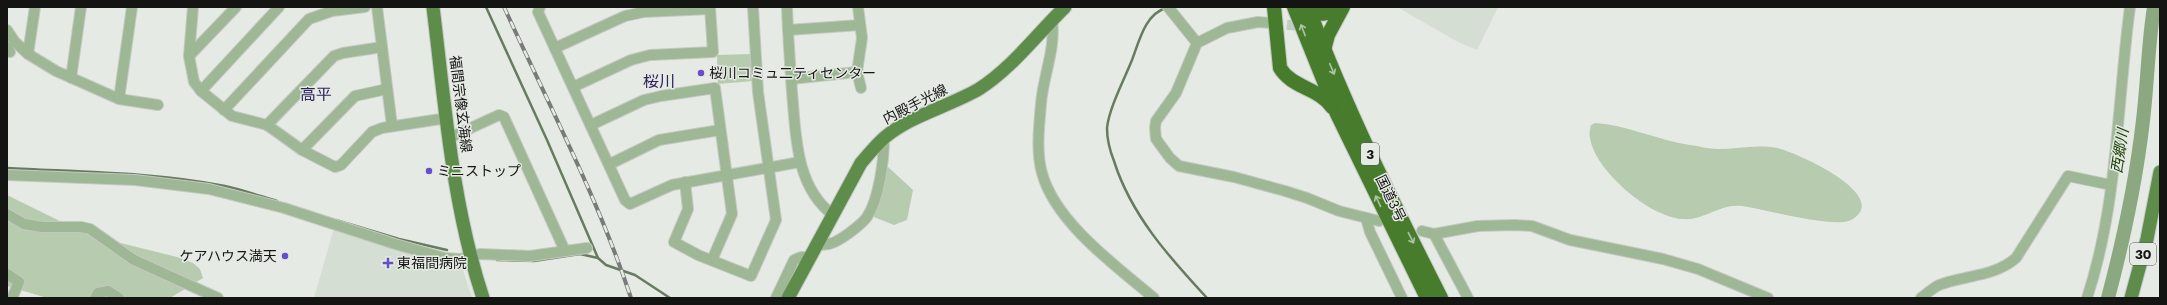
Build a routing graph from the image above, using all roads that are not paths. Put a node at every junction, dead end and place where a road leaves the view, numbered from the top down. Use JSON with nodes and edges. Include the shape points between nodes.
{"nodes":[{"id":1,"x":35,"y":7,"type":"edge"},
{"id":2,"x":81,"y":7,"type":"edge"},
{"id":3,"x":132,"y":7,"type":"edge"},
{"id":4,"x":193,"y":7,"type":"edge"},
{"id":5,"x":236,"y":7,"type":"edge"},
{"id":6,"x":279,"y":7,"type":"edge"},
{"id":7,"x":366,"y":7,"type":"edge"},
{"id":8,"x":377,"y":7,"type":"edge"},
{"id":9,"x":433,"y":7,"type":"edge"},
{"id":10,"x":540,"y":7,"type":"edge"},
{"id":11,"x":753,"y":7,"type":"edge"},
{"id":12,"x":787,"y":7,"type":"edge"},
{"id":13,"x":858,"y":7,"type":"edge"},
{"id":14,"x":1065,"y":7,"type":"edge"},
{"id":15,"x":1168,"y":7,"type":"edge"},
{"id":16,"x":1274,"y":7,"type":"edge"},
{"id":17,"x":1294,"y":7,"type":"edge"},
{"id":18,"x":1309,"y":7,"type":"edge"},
{"id":19,"x":1336,"y":7,"type":"edge"},
{"id":20,"x":1343,"y":7,"type":"edge"},
{"id":21,"x":2130,"y":7,"type":"edge"},
{"id":22,"x":710,"y":8,"type":"edge"},
{"id":23,"x":1052,"y":20,"type":"junction"},
{"id":24,"x":1272,"y":23,"type":"tunnel mouth"},
{"id":25,"x":860,"y":25,"type":"junction"},
{"id":26,"x":7,"y":30,"type":"edge"},
{"id":27,"x":788,"y":30,"type":"junction"},
{"id":28,"x":1197,"y":43,"type":"junction"},
{"id":29,"x":382,"y":47,"type":"junction"},
{"id":30,"x":555,"y":48,"type":"junction"},
{"id":31,"x":28,"y":54,"type":"junction"},
{"id":32,"x":1319,"y":55,"type":"junction"},
{"id":33,"x":189,"y":56,"type":"junction"},
{"id":34,"x":857,"y":72,"type":"junction"},
{"id":35,"x":71,"y":78,"type":"junction"},
{"id":36,"x":792,"y":79,"type":"junction"},
{"id":37,"x":1293,"y":81,"type":"junction"},
{"id":38,"x":573,"y":87,"type":"junction"},
{"id":39,"x":861,"y":88,"type":"dead end"},
{"id":40,"x":387,"y":89,"type":"junction"},
{"id":41,"x":201,"y":91,"type":"junction"},
{"id":42,"x":119,"y":99,"type":"junction"},
{"id":43,"x":158,"y":105,"type":"dead end"},
{"id":44,"x":224,"y":110,"type":"junction"},
{"id":45,"x":1337,"y":114,"type":"junction"},
{"id":46,"x":447,"y":118,"type":"junction"},
{"id":47,"x":267,"y":125,"type":"junction"},
{"id":48,"x":591,"y":125,"type":"junction"},
{"id":49,"x":392,"y":126,"type":"junction"},
{"id":50,"x":720,"y":130,"type":"junction"},
{"id":51,"x":449,"y":138,"type":"junction"},
{"id":52,"x":884,"y":138,"type":"junction"},
{"id":53,"x":302,"y":150,"type":"junction"},
{"id":54,"x":800,"y":162,"type":"junction"},
{"id":55,"x":610,"y":164,"type":"junction"},
{"id":56,"x":767,"y":168,"type":"junction"},
{"id":57,"x":2160,"y":172,"type":"edge"},
{"id":58,"x":7,"y":174,"type":"edge"},
{"id":59,"x":726,"y":175,"type":"junction"},
{"id":60,"x":685,"y":182,"type":"junction"},
{"id":61,"x":2111,"y":185,"type":"junction"},
{"id":62,"x":2157,"y":211,"type":"edge"},
{"id":63,"x":7,"y":214,"type":"edge"},
{"id":64,"x":833,"y":215,"type":"junction"},
{"id":65,"x":1366,"y":218,"type":"junction"},
{"id":66,"x":1379,"y":221,"type":"dead end"},
{"id":67,"x":1422,"y":231,"type":"dead end"},
{"id":68,"x":1434,"y":234,"type":"junction"},
{"id":69,"x":816,"y":245,"type":"junction"},
{"id":70,"x":587,"y":248,"type":"dead end"},
{"id":71,"x":565,"y":250,"type":"junction"},
{"id":72,"x":470,"y":256,"type":"junction"},
{"id":73,"x":810,"y":257,"type":"junction"},
{"id":74,"x":712,"y":260,"type":"junction"},
{"id":75,"x":7,"y":274,"type":"edge"},
{"id":76,"x":12,"y":298,"type":"edge"},
{"id":77,"x":95,"y":298,"type":"edge"},
{"id":78,"x":119,"y":298,"type":"edge"},
{"id":79,"x":218,"y":298,"type":"edge"},
{"id":80,"x":483,"y":298,"type":"edge"},
{"id":81,"x":776,"y":298,"type":"edge"},
{"id":82,"x":788,"y":298,"type":"edge"},
{"id":83,"x":1154,"y":298,"type":"edge"},
{"id":84,"x":1402,"y":298,"type":"edge"},
{"id":85,"x":1427,"y":298,"type":"edge"},
{"id":86,"x":1441,"y":298,"type":"edge"},
{"id":87,"x":1468,"y":298,"type":"edge"},
{"id":88,"x":1768,"y":298,"type":"edge"},
{"id":89,"x":1921,"y":298,"type":"edge"},
{"id":90,"x":2088,"y":298,"type":"edge"},
{"id":91,"x":2131,"y":298,"type":"edge"}],
"edges":[{"from":1,"to":31,"type":"street"},
{"from":2,"to":35,"type":"street"},
{"from":3,"to":42,"type":"street"},
{"from":4,"to":33,"type":"street"},
{"from":5,"to":33,"type":"street"},
{"from":6,"to":41,"type":"street"},
{"from":7,"to":44,"type":"street","via":[[321,14],[309,19]]},
{"from":8,"to":29,"type":"street"},
{"from":9,"to":46,"type":"main road","name":"福間宗像玄海線"},
{"from":10,"to":30,"type":"street","via":[[538,12]]},
{"from":11,"to":56,"type":"street","via":[[758,92]]},
{"from":12,"to":27,"type":"street"},
{"from":13,"to":25,"type":"street"},
{"from":14,"to":23,"type":"main road","name":"内殿手光線"},
{"from":15,"to":28,"type":"street"},
{"from":16,"to":37,"type":"highway","via":[[1280,68],[1284,75]]},
{"from":32,"to":17,"type":"highway","name":"国道3号","number":"3","one_way":true},
{"from":18,"to":19,"type":"highway","via":[[1319,14],[1325,14]]},
{"from":18,"to":32,"type":"highway","name":"国道3号","number":"3"},
{"from":20,"to":32,"type":"highway"},
{"from":21,"to":61,"type":"street"},
{"from":22,"to":30,"type":"street","via":[[644,12],[625,16]]},
{"from":22,"to":38,"type":"street","via":[[712,52],[650,55],[631,60]]},
{"from":23,"to":52,"type":"main road","name":"内殿手光線","via":[[991,80],[963,98],[912,120]]},
{"from":23,"to":83,"type":"street","via":[[1054,36],[1041,102],[1039,132],[1042,174],[1069,223]]},
{"from":24,"to":28,"type":"street","via":[[1258,22],[1227,28]]},
{"from":25,"to":27,"type":"street"},
{"from":25,"to":34,"type":"street","via":[[862,38]]},
{"from":26,"to":31,"type":"street"},
{"from":27,"to":36,"type":"street"},
{"from":28,"to":65,"type":"street","via":[[1176,94],[1156,121],[1154,128],[1156,139],[1170,158],[1179,166],[1270,187]]},
{"from":29,"to":40,"type":"street"},
{"from":29,"to":47,"type":"street","via":[[334,56]]},
{"from":30,"to":38,"type":"street"},
{"from":31,"to":35,"type":"street"},
{"from":32,"to":37,"type":"highway","via":[[1313,76],[1307,80]]},
{"from":32,"to":45,"type":"highway","name":"国道3号","number":"3"},
{"from":32,"to":86,"type":"highway","name":"国道3号","number":"3","one_way":true},
{"from":33,"to":41,"type":"street","via":[[194,82]]},
{"from":34,"to":36,"type":"street"},
{"from":34,"to":39,"type":"street"},
{"from":35,"to":42,"type":"street"},
{"from":36,"to":54,"type":"street"},
{"from":37,"to":45,"type":"highway","via":[[1327,99]]},
{"from":38,"to":48,"type":"street"},
{"from":40,"to":49,"type":"street"},
{"from":40,"to":53,"type":"street","via":[[355,96]]},
{"from":41,"to":44,"type":"street"},
{"from":42,"to":43,"type":"street"},
{"from":44,"to":47,"type":"street","via":[[240,119]]},
{"from":85,"to":45,"type":"highway","name":"国道3号","number":"3","one_way":true},
{"from":46,"to":49,"type":"street"},
{"from":46,"to":51,"type":"main road","name":"福間宗像玄海線"},
{"from":47,"to":53,"type":"street"},
{"from":48,"to":50,"type":"street","via":[[644,100],[715,88]]},
{"from":48,"to":55,"type":"street"},
{"from":49,"to":53,"type":"street","via":[[372,132],[341,165],[335,167]]},
{"from":50,"to":55,"type":"street","via":[[659,140]]},
{"from":50,"to":59,"type":"street"},
{"from":51,"to":71,"type":"street","via":[[499,115],[504,117]]},
{"from":51,"to":72,"type":"main road","name":"福間宗像玄海線","via":[[458,205]]},
{"from":52,"to":64,"type":"main road","name":"内殿手光線","via":[[861,163]]},
{"from":52,"to":69,"type":"street","via":[[884,154],[867,218],[835,241]]},
{"from":54,"to":56,"type":"street"},
{"from":54,"to":64,"type":"street","via":[[813,194]]},
{"from":55,"to":60,"type":"street","via":[[625,200],[630,204],[672,185]]},
{"from":56,"to":59,"type":"street"},
{"from":56,"to":74,"type":"street","via":[[776,220],[751,276]]},
{"from":57,"to":62,"type":"main road","number":"30"},
{"from":58,"to":72,"type":"street","via":[[136,180],[209,189],[284,208],[445,258],[460,259]]},
{"from":59,"to":60,"type":"street"},
{"from":59,"to":74,"type":"street","via":[[732,214]]},
{"from":60,"to":74,"type":"street","via":[[688,209],[674,242]]},
{"from":61,"to":89,"type":"street","via":[[2068,176],[2012,262],[1987,274],[1938,286]]},
{"from":61,"to":90,"type":"street","via":[[2101,246]]},
{"from":62,"to":91,"type":"main road","number":"30"},
{"from":63,"to":79,"type":"street","via":[[30,225],[90,229],[134,260]]},
{"from":64,"to":69,"type":"main road","name":"内殿手光線"},
{"from":65,"to":66,"type":"street"},
{"from":65,"to":84,"type":"street","via":[[1370,232]]},
{"from":67,"to":68,"type":"street"},
{"from":68,"to":87,"type":"street"},
{"from":68,"to":88,"type":"street","via":[[1478,226],[1532,226],[1570,240],[1663,259],[1698,269]]},
{"from":69,"to":73,"type":"main road","name":"内殿手光線"},
{"from":70,"to":71,"type":"street"},
{"from":71,"to":72,"type":"street","via":[[530,256]]},
{"from":72,"to":80,"type":"main road","name":"福間宗像玄海線"},
{"from":73,"to":81,"type":"street","via":[[794,260]]},
{"from":73,"to":82,"type":"main road","name":"内殿手光線"},
{"from":75,"to":76,"type":"street","via":[[18,282]]},
{"from":77,"to":78,"type":"street","via":[[98,293],[108,291]]}]}
